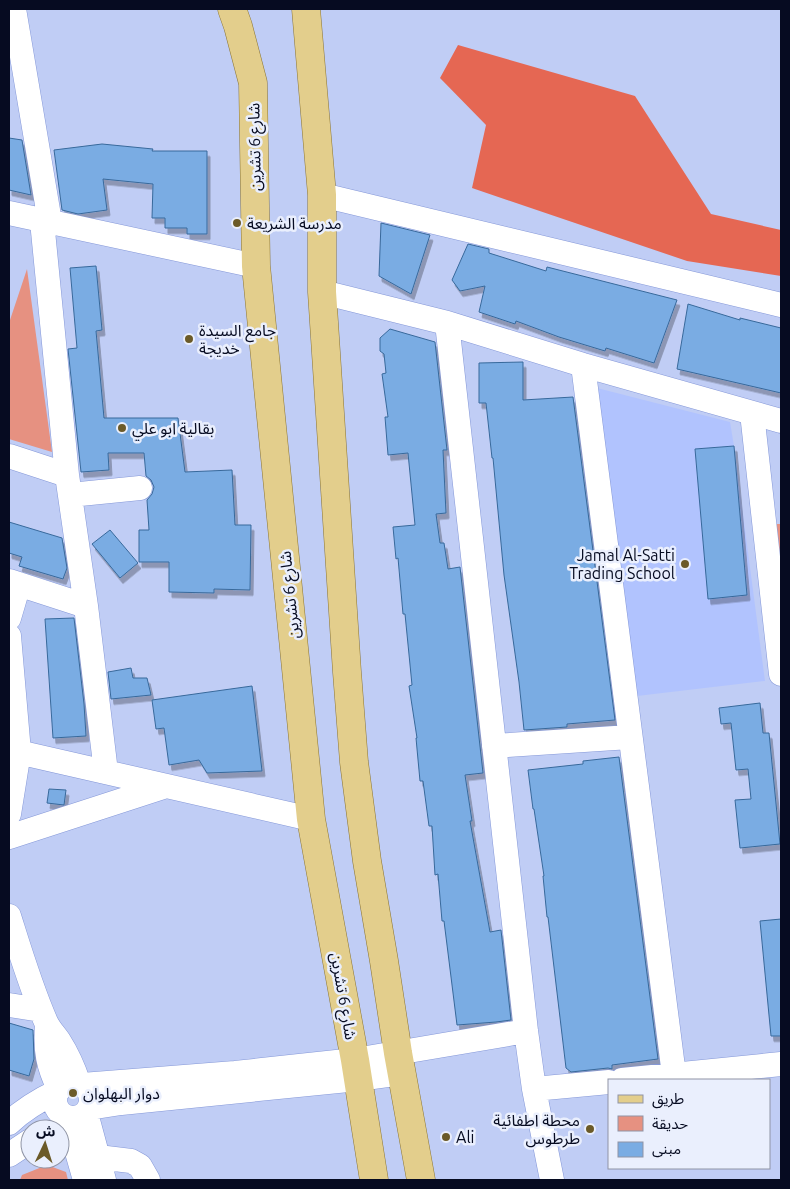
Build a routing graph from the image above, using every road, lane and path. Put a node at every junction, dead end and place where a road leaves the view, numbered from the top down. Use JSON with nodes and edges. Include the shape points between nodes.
{"nodes":[{"id":1,"x":14,"y":9,"type":"edge"},
{"id":2,"x":232,"y":9,"type":"edge"},
{"id":3,"x":306,"y":9,"type":"edge"},
{"id":4,"x":322,"y":195,"type":"junction"},
{"id":5,"x":9,"y":213,"type":"edge"},
{"id":6,"x":46,"y":221,"type":"junction"},
{"id":7,"x":256,"y":266,"type":"junction"},
{"id":8,"x":322,"y":292,"type":"junction"},
{"id":9,"x":781,"y":305,"type":"edge"},
{"id":10,"x":447,"y":323,"type":"junction"},
{"id":11,"x":583,"y":365,"type":"junction"},
{"id":12,"x":752,"y":413,"type":"junction"},
{"id":13,"x":781,"y":421,"type":"edge"},
{"id":14,"x":9,"y":456,"type":"edge"},
{"id":15,"x":69,"y":485,"type":"junction"},
{"id":16,"x":140,"y":488,"type":"dead end"},
{"id":17,"x":14,"y":583,"type":"edge"},
{"id":18,"x":86,"y":606,"type":"junction"},
{"id":19,"x":9,"y":618,"type":"edge"},
{"id":20,"x":9,"y":636,"type":"edge"},
{"id":21,"x":781,"y":674,"type":"edge"},
{"id":22,"x":630,"y":736,"type":"junction"},
{"id":23,"x":494,"y":746,"type":"junction"},
{"id":24,"x":14,"y":751,"type":"edge"},
{"id":25,"x":106,"y":772,"type":"junction"},
{"id":26,"x":166,"y":786,"type":"junction"},
{"id":27,"x":9,"y":814,"type":"edge"},
{"id":28,"x":311,"y":819,"type":"junction"},
{"id":29,"x":9,"y":837,"type":"edge"},
{"id":30,"x":9,"y":916,"type":"edge"},
{"id":31,"x":9,"y":1005,"type":"edge"},
{"id":32,"x":44,"y":1018,"type":"junction"},
{"id":33,"x":526,"y":1031,"type":"junction"},
{"id":34,"x":400,"y":1063,"type":"junction"},
{"id":35,"x":781,"y":1064,"type":"edge"},
{"id":36,"x":357,"y":1070,"type":"junction"},
{"id":37,"x":674,"y":1075,"type":"junction"},
{"id":38,"x":632,"y":1079,"type":"edge"},
{"id":39,"x":608,"y":1082,"type":"edge"},
{"id":40,"x":70,"y":1087,"type":"junction"},
{"id":41,"x":534,"y":1089,"type":"junction"},
{"id":42,"x":72,"y":1116,"type":"edge"},
{"id":43,"x":9,"y":1123,"type":"edge"},
{"id":44,"x":20,"y":1148,"type":"edge"},
{"id":45,"x":9,"y":1155,"type":"edge"},
{"id":46,"x":98,"y":1157,"type":"junction"},
{"id":47,"x":85,"y":1180,"type":"edge"},
{"id":48,"x":104,"y":1180,"type":"edge"},
{"id":49,"x":148,"y":1180,"type":"edge"},
{"id":50,"x":374,"y":1180,"type":"edge"},
{"id":51,"x":421,"y":1180,"type":"edge"},
{"id":52,"x":552,"y":1180,"type":"edge"}],
"edges":[{"from":1,"to":6,"type":"street"},
{"from":2,"to":7,"type":"main road","name":"شارع 6 تشرين","via":[[253,83]]},
{"from":3,"to":4,"type":"main road"},
{"from":4,"to":8,"type":"main road"},
{"from":4,"to":9,"type":"street"},
{"from":5,"to":6,"type":"street"},
{"from":6,"to":7,"type":"street"},
{"from":6,"to":15,"type":"street"},
{"from":7,"to":28,"type":"main road","name":"شارع 6 تشرين"},
{"from":8,"to":10,"type":"street"},
{"from":8,"to":34,"type":"main road","via":[[354,762]]},
{"from":10,"to":11,"type":"street"},
{"from":10,"to":23,"type":"street"},
{"from":11,"to":12,"type":"street"},
{"from":11,"to":22,"type":"street"},
{"from":12,"to":13,"type":"street"},
{"from":12,"to":21,"type":"street"},
{"from":14,"to":15,"type":"street"},
{"from":15,"to":16,"type":"street"},
{"from":15,"to":18,"type":"street"},
{"from":17,"to":18,"type":"street"},
{"from":17,"to":19,"type":"street"},
{"from":18,"to":25,"type":"street"},
{"from":20,"to":24,"type":"street"},
{"from":22,"to":23,"type":"street"},
{"from":22,"to":37,"type":"street"},
{"from":23,"to":33,"type":"street"},
{"from":24,"to":25,"type":"street"},
{"from":24,"to":27,"type":"street"},
{"from":25,"to":26,"type":"street"},
{"from":26,"to":28,"type":"street"},
{"from":26,"to":29,"type":"street"},
{"from":28,"to":36,"type":"main road","name":"شارع 6 تشرين"},
{"from":30,"to":32,"type":"street"},
{"from":31,"to":32,"type":"street"},
{"from":32,"to":40,"type":"street","via":[[74,1068]]},
{"from":33,"to":34,"type":"street"},
{"from":33,"to":41,"type":"street"},
{"from":34,"to":36,"type":"street"},
{"from":34,"to":51,"type":"main road"},
{"from":35,"to":37,"type":"street"},
{"from":36,"to":40,"type":"street","via":[[235,1073]]},
{"from":36,"to":42,"type":"street","via":[[121,1103]]},
{"from":36,"to":50,"type":"main road","name":"شارع 6 تشرين"},
{"from":37,"to":38,"type":"street"},
{"from":39,"to":41,"type":"street"},
{"from":40,"to":42,"type":"street","via":[[56,1097],[56,1102],[60,1113]]},
{"from":40,"to":42,"type":"street","via":[[89,1093],[91,1103]]},
{"from":40,"to":43,"type":"street","via":[[31,1105]]},
{"from":41,"to":52,"type":"street"},
{"from":42,"to":46,"type":"street"},
{"from":42,"to":47,"type":"street"},
{"from":44,"to":45,"type":"street"},
{"from":46,"to":48,"type":"street"},
{"from":46,"to":49,"type":"street","via":[[131,1161],[140,1166]]}]}
